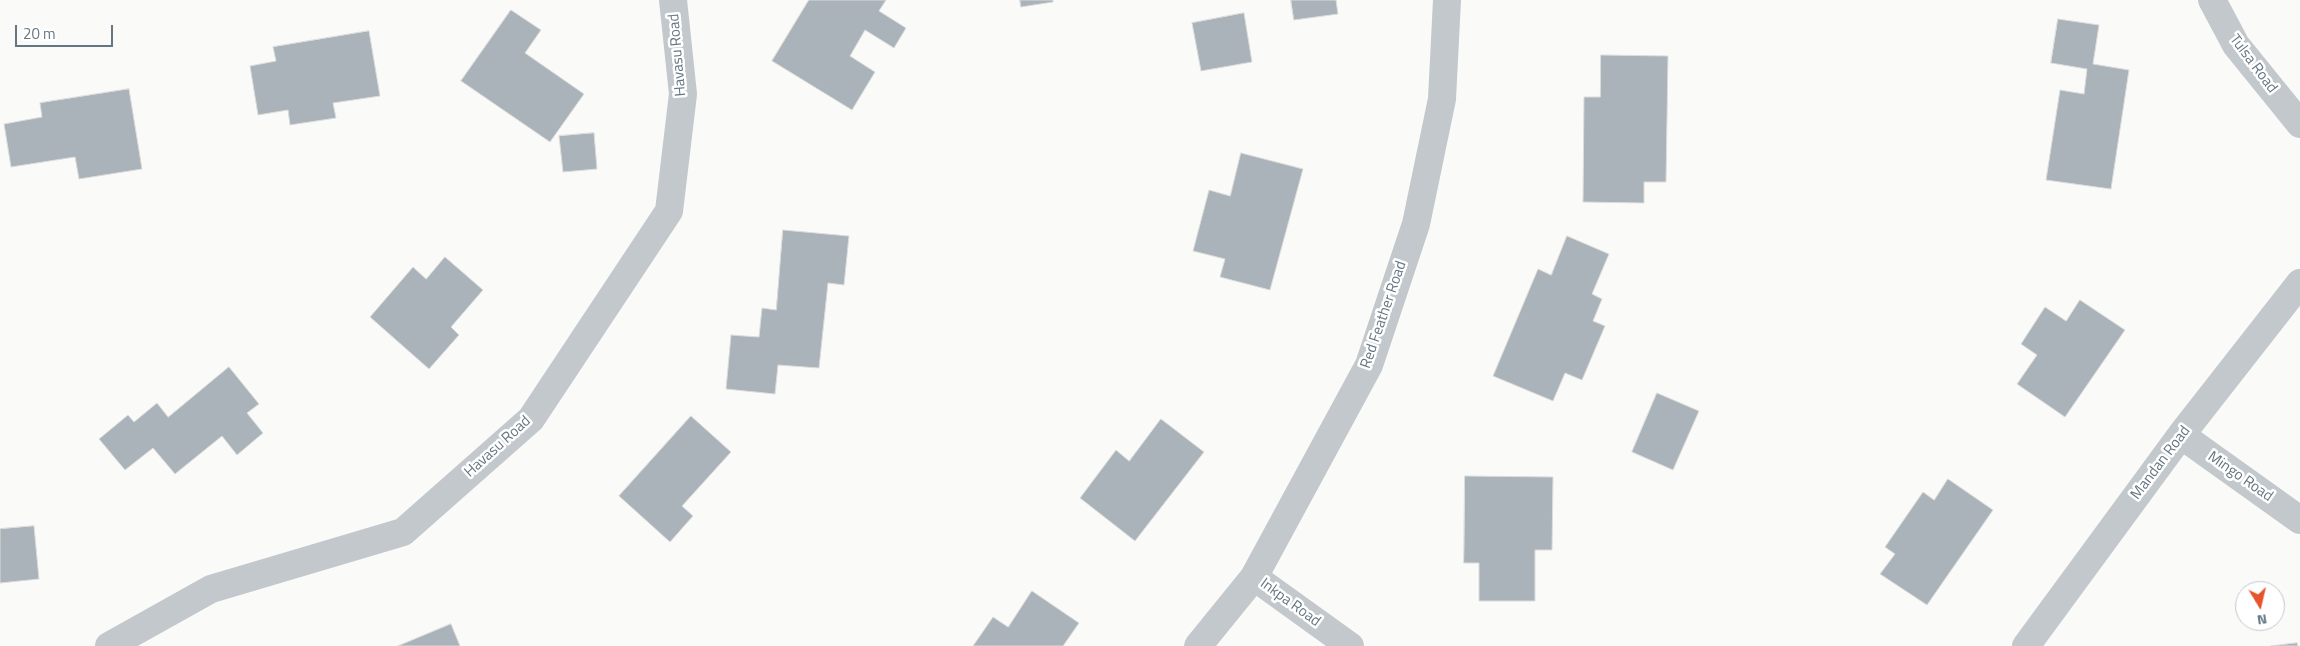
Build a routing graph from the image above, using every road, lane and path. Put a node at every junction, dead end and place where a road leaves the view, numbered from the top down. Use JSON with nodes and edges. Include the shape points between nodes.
{"nodes":[{"id":1,"x":673,"y":0,"type":"edge"},
{"id":2,"x":1447,"y":0,"type":"edge"},
{"id":3,"x":2212,"y":0,"type":"edge"},
{"id":4,"x":2300,"y":124,"type":"edge"},
{"id":5,"x":2300,"y":283,"type":"edge"},
{"id":6,"x":2181,"y":435,"type":"junction"},
{"id":7,"x":2300,"y":520,"type":"edge"},
{"id":8,"x":1254,"y":577,"type":"junction"},
{"id":9,"x":109,"y":646,"type":"edge"},
{"id":10,"x":1198,"y":646,"type":"edge"},
{"id":11,"x":1350,"y":646,"type":"edge"},
{"id":12,"x":2026,"y":646,"type":"edge"}],
"edges":[{"from":1,"to":9,"type":"street","name":"Havasu Road","via":[[682,94],[669,210],[531,419],[403,532],[210,589]]},
{"from":2,"to":8,"type":"street","name":"Red Feather Road","via":[[1442,98],[1416,224],[1369,365]]},
{"from":3,"to":4,"type":"street","name":"Tulsa Road","via":[[2236,45]]},
{"from":5,"to":6,"type":"street","name":"Mandan Road"},
{"from":6,"to":7,"type":"street","name":"Mingo Road"},
{"from":6,"to":12,"type":"street","name":"Mandan Road"},
{"from":8,"to":10,"type":"street","name":"Red Feather Road"},
{"from":8,"to":11,"type":"street","name":"Inkpa Road"}]}
